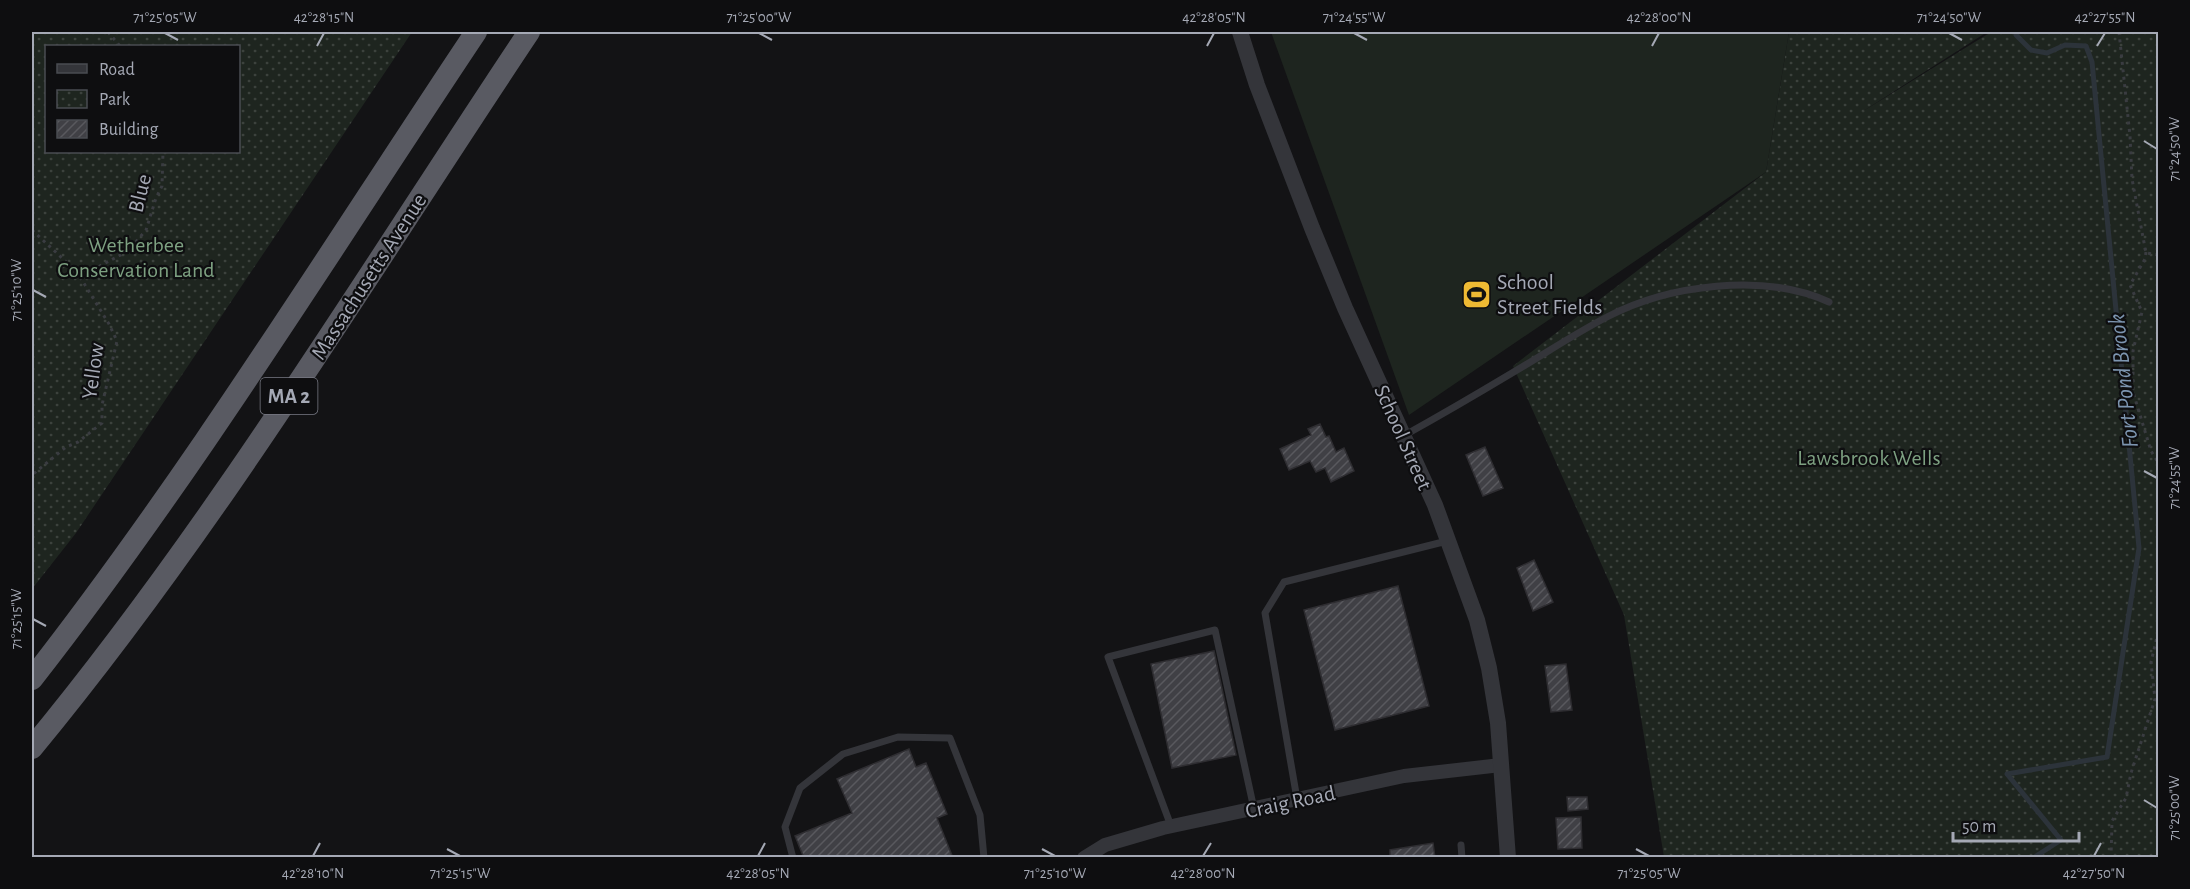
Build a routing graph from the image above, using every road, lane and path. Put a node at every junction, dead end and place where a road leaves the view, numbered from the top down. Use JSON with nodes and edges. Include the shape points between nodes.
{"nodes":[{"id":1,"x":108,"y":32,"type":"edge"},
{"id":2,"x":476,"y":32,"type":"edge"},
{"id":3,"x":529,"y":32,"type":"edge"},
{"id":4,"x":1240,"y":32,"type":"edge"},
{"id":5,"x":2119,"y":32,"type":"edge"},
{"id":6,"x":119,"y":45,"type":"edge"},
{"id":7,"x":163,"y":153,"type":"edge"},
{"id":8,"x":32,"y":230,"type":"edge"},
{"id":9,"x":2146,"y":252,"type":"junction"},
{"id":10,"x":2158,"y":255,"type":"edge"},
{"id":11,"x":77,"y":272,"type":"junction"},
{"id":12,"x":1828,"y":302,"type":"dead end"},
{"id":13,"x":1403,"y":436,"type":"junction"},
{"id":14,"x":2158,"y":462,"type":"edge"},
{"id":15,"x":32,"y":474,"type":"edge"},
{"id":16,"x":1449,"y":541,"type":"junction"},
{"id":17,"x":2158,"y":633,"type":"edge"},
{"id":18,"x":32,"y":679,"type":"edge"},
{"id":19,"x":32,"y":748,"type":"edge"},
{"id":20,"x":1501,"y":765,"type":"junction"},
{"id":21,"x":1297,"y":799,"type":"junction"},
{"id":22,"x":1254,"y":808,"type":"junction"},
{"id":23,"x":1171,"y":826,"type":"junction"},
{"id":24,"x":1461,"y":845,"type":"dead end"},
{"id":25,"x":793,"y":858,"type":"edge"},
{"id":26,"x":984,"y":858,"type":"edge"},
{"id":27,"x":1084,"y":858,"type":"edge"},
{"id":28,"x":1462,"y":858,"type":"edge"},
{"id":29,"x":1508,"y":858,"type":"edge"},
{"id":30,"x":2111,"y":858,"type":"edge"}],
"edges":[{"from":1,"to":6,"type":"path"},
{"from":2,"to":18,"type":"highway","name":"Massachusetts Avenue","number":"MA 2","via":[[211,433]]},
{"from":3,"to":19,"type":"highway","name":"Massachusetts Avenue","number":"MA 2","via":[[219,498],[114,645]]},
{"from":4,"to":13,"type":"street","name":"School Street","via":[[1312,228]]},
{"from":5,"to":9,"type":"path","via":[[2133,179]]},
{"from":7,"to":11,"type":"path","name":"Blue","via":[[162,186],[146,230],[128,251],[98,267]]},
{"from":8,"to":11,"type":"path","name":"Yellow"},
{"from":9,"to":10,"type":"path"},
{"from":9,"to":14,"type":"path","via":[[2130,285],[2142,312],[2133,351],[2133,392]]},
{"from":11,"to":15,"type":"path","name":"Yellow","via":[[117,341],[102,405],[102,423]]},
{"from":12,"to":13,"type":"lane","via":[[1811,294],[1775,287],[1733,285],[1645,301],[1608,317]]},
{"from":13,"to":16,"type":"street","name":"School Street"},
{"from":16,"to":20,"type":"street","name":"School Street","via":[[1489,668]]},
{"from":16,"to":21,"type":"lane","via":[[1284,582],[1265,613]]},
{"from":17,"to":30,"type":"path","via":[[2151,662],[2155,699],[2130,773],[2126,798],[2112,821]]},
{"from":20,"to":21,"type":"street","name":"Craig Road","via":[[1404,776]]},
{"from":20,"to":29,"type":"street","name":"School Street"},
{"from":21,"to":22,"type":"street","name":"Craig Road"},
{"from":22,"to":23,"type":"street","name":"Craig Road"},
{"from":22,"to":23,"type":"lane","via":[[1215,630],[1108,657]]},
{"from":23,"to":27,"type":"street","name":"Craig Road","via":[[1105,845]]},
{"from":24,"to":28,"type":"lane"},
{"from":25,"to":26,"type":"lane","via":[[785,827],[800,788],[843,754],[898,737],[950,738],[980,815]]}]}
